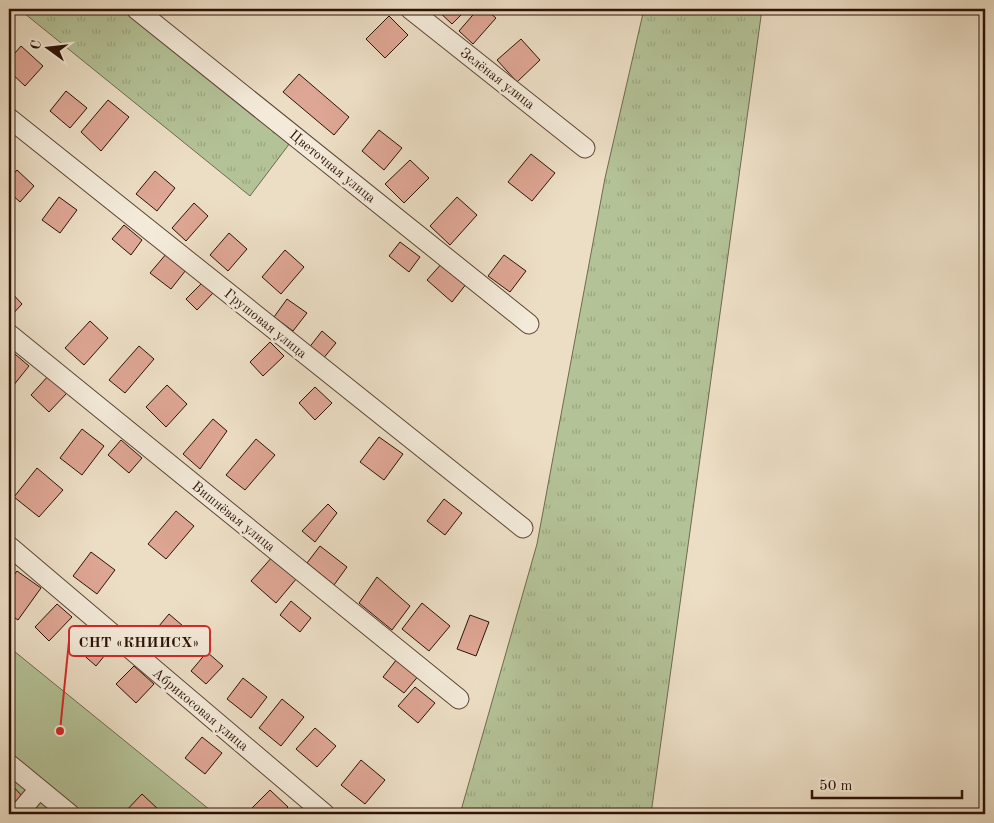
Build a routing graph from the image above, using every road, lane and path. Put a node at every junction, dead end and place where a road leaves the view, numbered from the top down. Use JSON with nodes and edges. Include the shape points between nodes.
{"nodes":[{"id":1,"x":136,"y":9,"type":"edge"},
{"id":2,"x":410,"y":9,"type":"edge"},
{"id":3,"x":9,"y":118,"type":"edge"},
{"id":4,"x":585,"y":148,"type":"dead end"},
{"id":5,"x":529,"y":324,"type":"dead end"},
{"id":6,"x":9,"y":334,"type":"edge"},
{"id":7,"x":523,"y":528,"type":"dead end"},
{"id":8,"x":9,"y":546,"type":"edge"},
{"id":9,"x":459,"y":698,"type":"dead end"},
{"id":10,"x":9,"y":764,"type":"edge"},
{"id":11,"x":39,"y":789,"type":"junction"},
{"id":12,"x":18,"y":814,"type":"edge"},
{"id":13,"x":70,"y":814,"type":"edge"},
{"id":14,"x":325,"y":814,"type":"edge"}],
"edges":[{"from":1,"to":5,"type":"street","name":"Цветочная улица"},
{"from":2,"to":4,"type":"street","name":"Зелёная улица"},
{"from":3,"to":7,"type":"street","name":"Грушовая улица"},
{"from":6,"to":9,"type":"street","name":"Вишнёвая улица"},
{"from":8,"to":14,"type":"street","name":"Абрикосовая улица"},
{"from":10,"to":11,"type":"street"},
{"from":11,"to":12,"type":"street"},
{"from":11,"to":13,"type":"street"}]}
